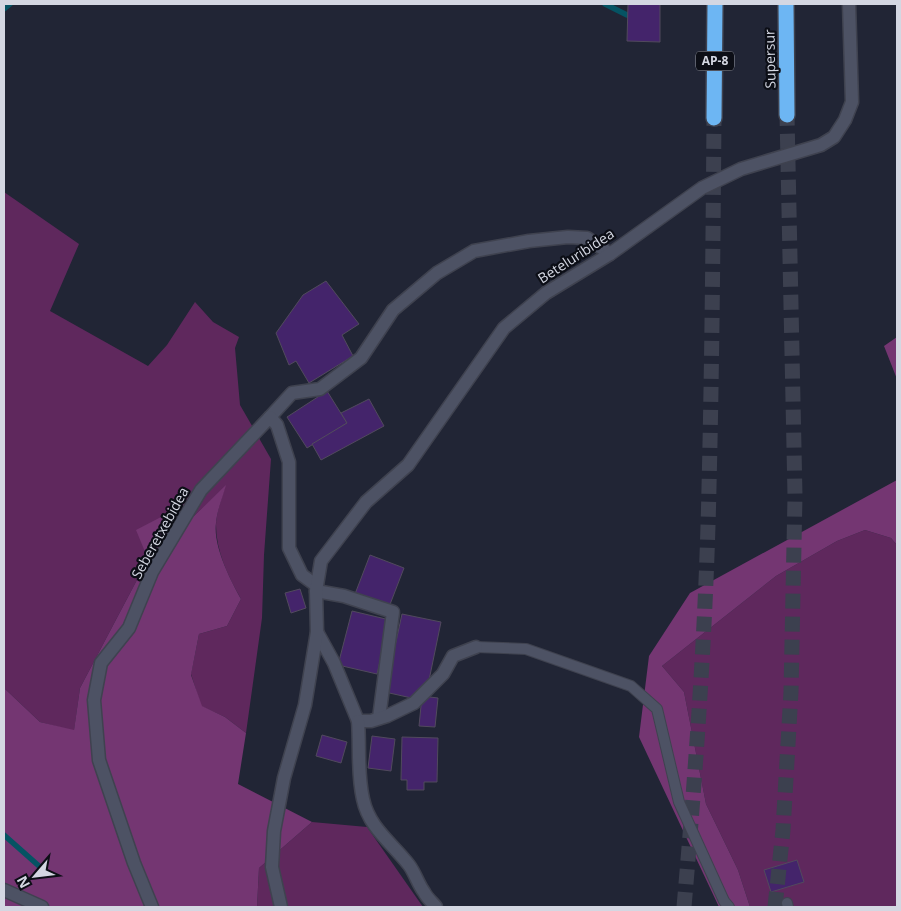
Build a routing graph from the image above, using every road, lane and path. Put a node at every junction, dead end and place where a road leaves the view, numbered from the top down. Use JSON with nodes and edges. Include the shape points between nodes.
{"nodes":[{"id":1,"x":715,"y":4,"type":"edge"},
{"id":2,"x":786,"y":4,"type":"edge"},
{"id":3,"x":850,"y":4,"type":"edge"},
{"id":4,"x":787,"y":115,"type":"tunnel mouth"},
{"id":5,"x":714,"y":118,"type":"tunnel mouth"},
{"id":6,"x":610,"y":254,"type":"junction"},
{"id":7,"x":270,"y":417,"type":"junction"},
{"id":8,"x":316,"y":588,"type":"junction"},
{"id":9,"x":318,"y":632,"type":"junction"},
{"id":10,"x":476,"y":647,"type":"joint"},
{"id":11,"x":379,"y":718,"type":"junction"},
{"id":12,"x":358,"y":722,"type":"junction"},
{"id":13,"x":4,"y":890,"type":"edge"},
{"id":14,"x":42,"y":907,"type":"edge"},
{"id":15,"x":152,"y":907,"type":"edge"},
{"id":16,"x":281,"y":907,"type":"edge"},
{"id":17,"x":436,"y":907,"type":"edge"},
{"id":18,"x":728,"y":907,"type":"edge"}],
"edges":[{"from":1,"to":5,"type":"highway","number":"AP-8"},
{"from":2,"to":4,"type":"highway","name":"Supersur"},
{"from":3,"to":6,"type":"street","name":"Beteluribidea","via":[[852,102],[834,137],[822,145],[741,169],[702,188]]},
{"from":6,"to":7,"type":"street","name":"Seberetxebidea","via":[[587,238],[568,237],[474,252],[437,273],[393,310],[361,358],[320,389],[292,393]]},
{"from":6,"to":8,"type":"street","name":"Beteluribidea","via":[[546,293],[504,328],[408,465],[366,502],[321,561]]},
{"from":7,"to":8,"type":"street","via":[[277,425],[289,462],[289,548],[302,575]]},
{"from":7,"to":15,"type":"street","name":"Seberetxebidea","via":[[201,490],[152,572],[129,628],[101,663],[94,700],[99,760]]},
{"from":8,"to":9,"type":"street"},
{"from":8,"to":11,"type":"street","via":[[393,612]]},
{"from":9,"to":12,"type":"street"},
{"from":9,"to":16,"type":"street","via":[[305,705],[284,778],[274,832],[272,867]]},
{"from":10,"to":11,"type":"street","via":[[453,656],[443,674],[414,703]]},
{"from":10,"to":18,"type":"lane","via":[[526,649],[632,686],[657,709],[679,802]]},
{"from":11,"to":12,"type":"street"},
{"from":12,"to":17,"type":"street","via":[[358,767],[369,817],[409,866],[423,892]]},
{"from":13,"to":14,"type":"street"}]}
